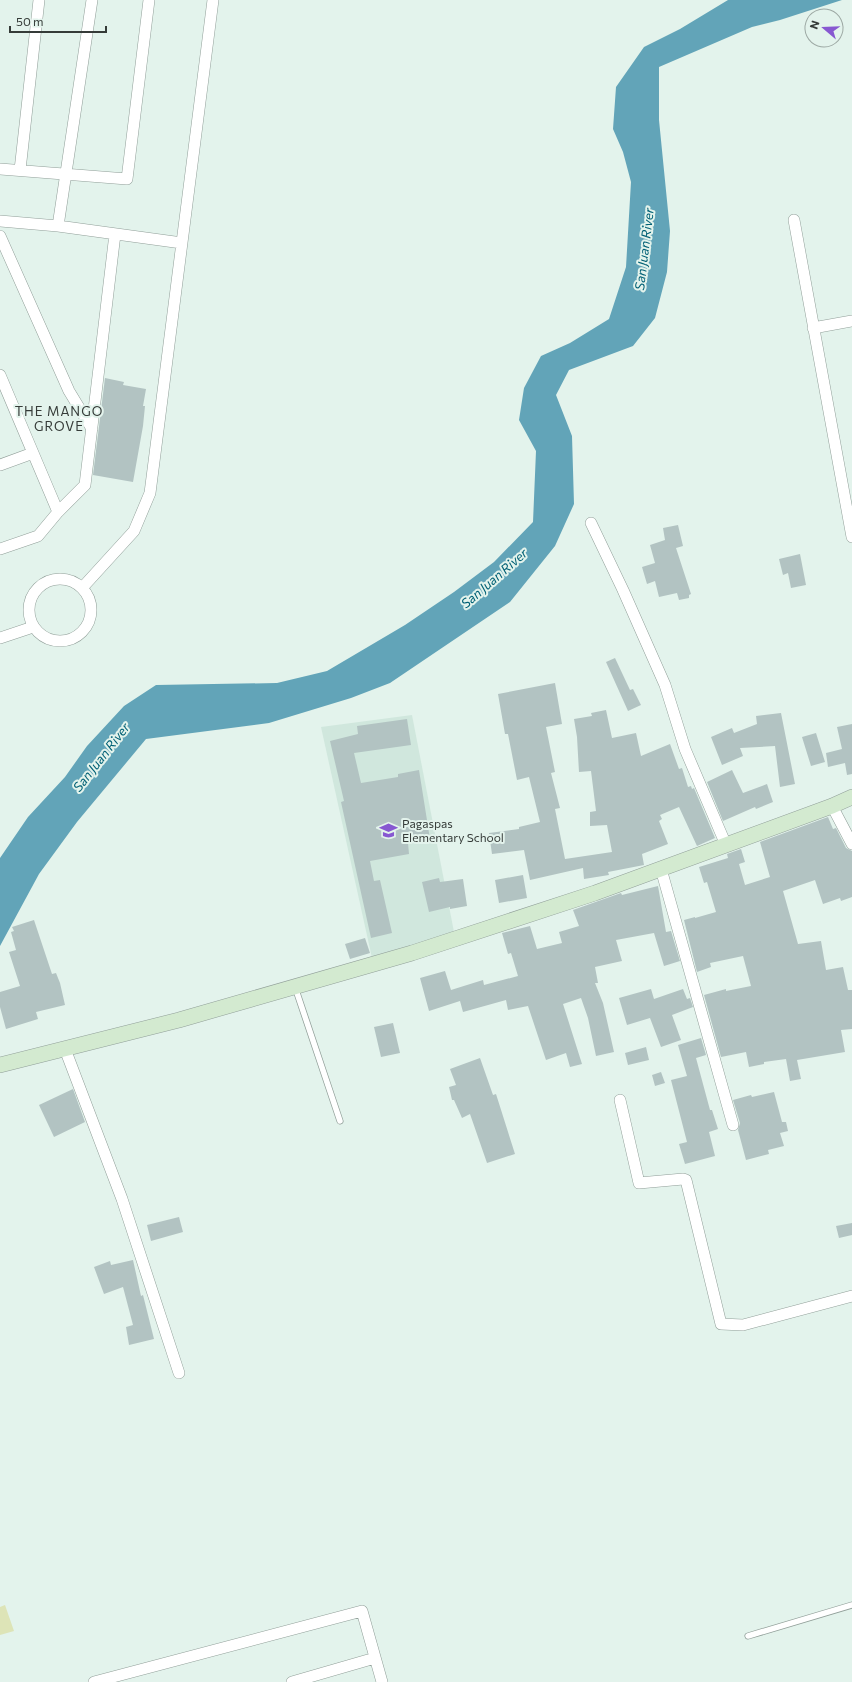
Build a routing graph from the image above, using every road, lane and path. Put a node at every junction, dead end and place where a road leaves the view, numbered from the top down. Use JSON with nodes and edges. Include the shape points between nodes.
{"nodes":[{"id":1,"x":39,"y":0,"type":"edge"},
{"id":2,"x":92,"y":0,"type":"edge"},
{"id":3,"x":149,"y":0,"type":"edge"},
{"id":4,"x":213,"y":0,"type":"edge"},
{"id":5,"x":0,"y":169,"type":"edge"},
{"id":6,"x":20,"y":170,"type":"junction"},
{"id":7,"x":66,"y":174,"type":"junction"},
{"id":8,"x":794,"y":220,"type":"dead end"},
{"id":9,"x":0,"y":221,"type":"edge"},
{"id":10,"x":58,"y":226,"type":"junction"},
{"id":11,"x":115,"y":234,"type":"junction"},
{"id":12,"x":0,"y":236,"type":"edge"},
{"id":13,"x":182,"y":243,"type":"junction"},
{"id":14,"x":852,"y":321,"type":"edge"},
{"id":15,"x":814,"y":328,"type":"junction"},
{"id":16,"x":0,"y":375,"type":"edge"},
{"id":17,"x":92,"y":429,"type":"junction"},
{"id":18,"x":33,"y":453,"type":"junction"},
{"id":19,"x":0,"y":465,"type":"edge"},
{"id":20,"x":58,"y":512,"type":"junction"},
{"id":21,"x":591,"y":523,"type":"dead end"},
{"id":22,"x":852,"y":537,"type":"edge"},
{"id":23,"x":0,"y":549,"type":"edge"},
{"id":24,"x":82,"y":588,"type":"junction"},
{"id":25,"x":33,"y":627,"type":"junction"},
{"id":26,"x":0,"y":638,"type":"edge"},
{"id":27,"x":852,"y":797,"type":"edge"},
{"id":28,"x":832,"y":806,"type":"junction"},
{"id":29,"x":852,"y":844,"type":"edge"},
{"id":30,"x":726,"y":845,"type":"junction"},
{"id":31,"x":661,"y":869,"type":"junction"},
{"id":32,"x":295,"y":987,"type":"junction"},
{"id":33,"x":65,"y":1048,"type":"junction"},
{"id":34,"x":0,"y":1065,"type":"edge"},
{"id":35,"x":620,"y":1100,"type":"dead end"},
{"id":36,"x":340,"y":1121,"type":"dead end"},
{"id":37,"x":733,"y":1125,"type":"dead end"},
{"id":38,"x":852,"y":1296,"type":"edge"},
{"id":39,"x":179,"y":1373,"type":"dead end"},
{"id":40,"x":852,"y":1605,"type":"edge"},
{"id":41,"x":748,"y":1636,"type":"dead end"},
{"id":42,"x":375,"y":1658,"type":"junction"},
{"id":43,"x":94,"y":1682,"type":"edge"},
{"id":44,"x":292,"y":1682,"type":"edge"},
{"id":45,"x":382,"y":1682,"type":"edge"}],
"edges":[{"from":1,"to":6,"type":"street"},
{"from":2,"to":7,"type":"street"},
{"from":3,"to":7,"type":"street","via":[[127,179]]},
{"from":4,"to":13,"type":"street"},
{"from":5,"to":6,"type":"street"},
{"from":6,"to":7,"type":"street"},
{"from":7,"to":10,"type":"street"},
{"from":8,"to":15,"type":"street"},
{"from":9,"to":10,"type":"street"},
{"from":10,"to":11,"type":"street"},
{"from":11,"to":13,"type":"street"},
{"from":11,"to":17,"type":"street"},
{"from":12,"to":17,"type":"street","via":[[69,391]]},
{"from":13,"to":24,"type":"street","via":[[150,493],[134,531]]},
{"from":14,"to":15,"type":"street"},
{"from":15,"to":22,"type":"street"},
{"from":16,"to":18,"type":"street"},
{"from":17,"to":20,"type":"street","via":[[85,485]]},
{"from":18,"to":19,"type":"street"},
{"from":18,"to":20,"type":"street"},
{"from":20,"to":23,"type":"street","via":[[38,536]]},
{"from":21,"to":30,"type":"street","via":[[665,685],[685,750]]},
{"from":24,"to":25,"type":"street","via":[[72,581],[60,579],[48,582],[37,590],[30,601],[29,614]]},
{"from":24,"to":25,"type":"street","via":[[91,610],[89,621],[83,631],[74,638],[63,641],[51,640]]},
{"from":25,"to":26,"type":"street"},
{"from":27,"to":28,"type":"main road"},
{"from":28,"to":29,"type":"street"},
{"from":28,"to":30,"type":"main road"},
{"from":30,"to":31,"type":"main road"},
{"from":31,"to":32,"type":"main road","via":[[412,953]]},
{"from":31,"to":37,"type":"street"},
{"from":32,"to":33,"type":"main road","via":[[179,1020]]},
{"from":32,"to":36,"type":"lane"},
{"from":33,"to":34,"type":"main road"},
{"from":33,"to":39,"type":"street","via":[[122,1199]]},
{"from":35,"to":38,"type":"street","via":[[639,1184],[686,1180],[721,1324],[743,1324]]},
{"from":40,"to":41,"type":"lane"},
{"from":42,"to":43,"type":"street","via":[[362,1611]]},
{"from":42,"to":44,"type":"street"},
{"from":42,"to":45,"type":"street"}]}
